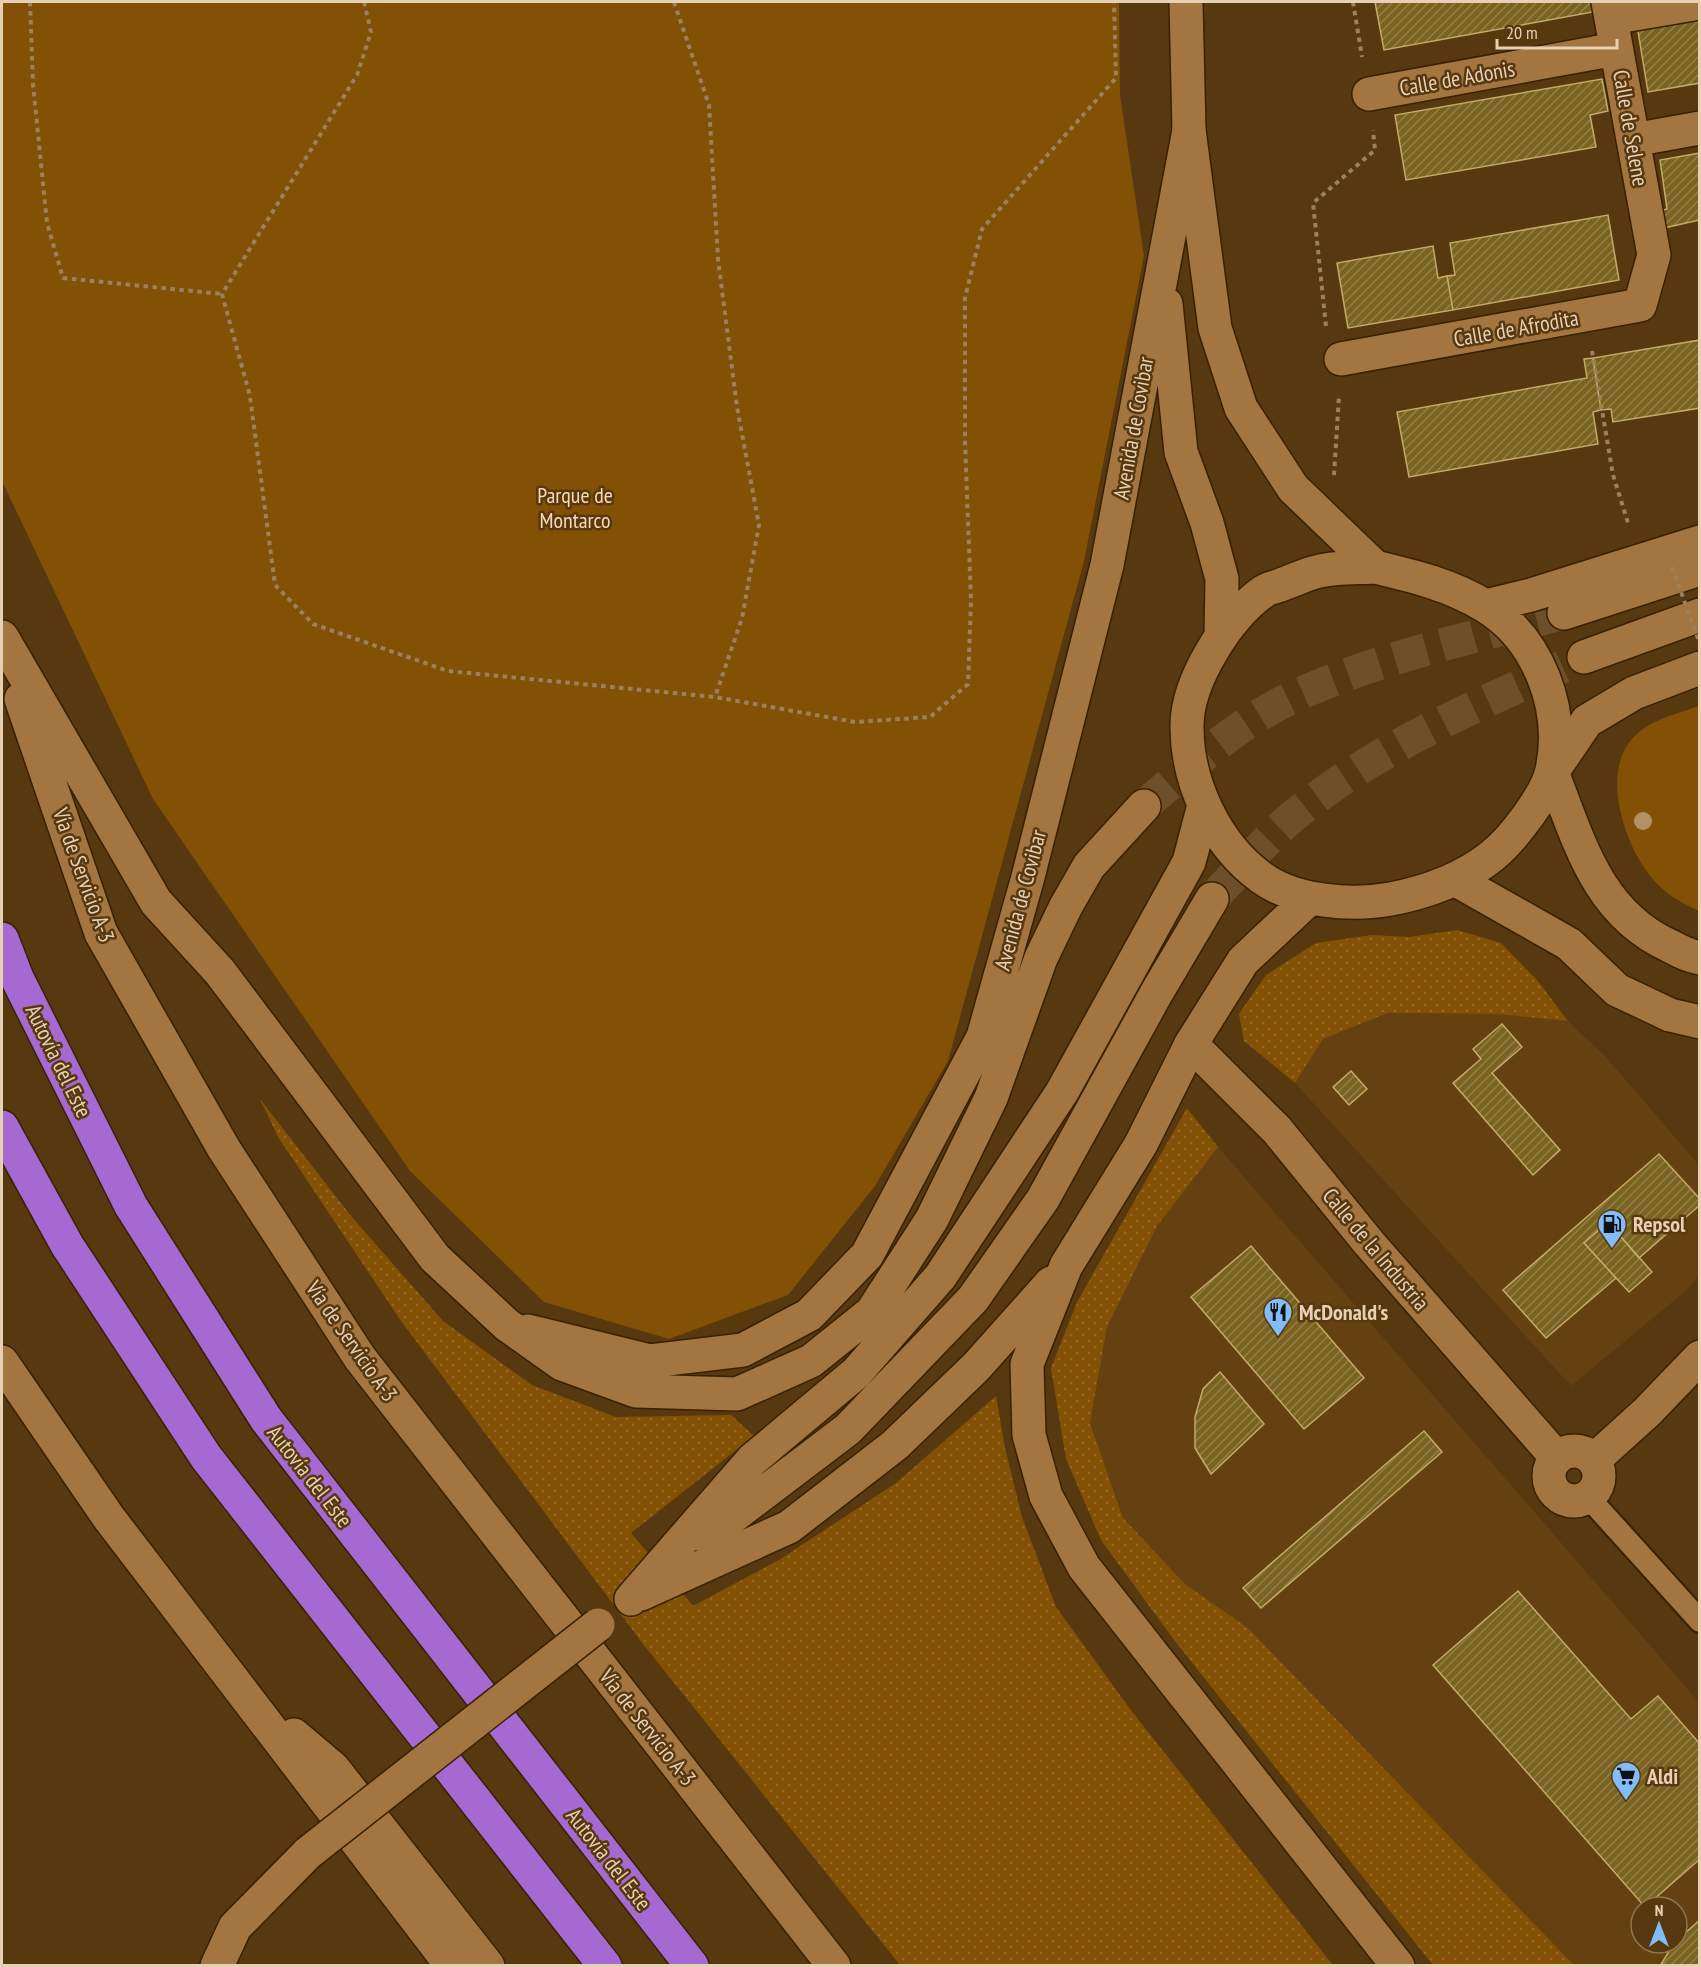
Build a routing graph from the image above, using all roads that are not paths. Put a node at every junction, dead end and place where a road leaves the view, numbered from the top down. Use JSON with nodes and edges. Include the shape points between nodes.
{"nodes":[{"id":1,"x":1186,"y":2,"type":"edge"},
{"id":2,"x":1700,"y":3,"type":"edge"},
{"id":3,"x":1609,"y":10,"type":"edge"},
{"id":4,"x":1616,"y":49,"type":"junction"},
{"id":5,"x":1369,"y":94,"type":"road end"},
{"id":6,"x":1700,"y":128,"type":"edge"},
{"id":7,"x":1189,"y":130,"type":"junction"},
{"id":8,"x":1633,"y":140,"type":"junction"},
{"id":9,"x":1654,"y":255,"type":"joint"},
{"id":10,"x":1162,"y":269,"type":"junction"},
{"id":11,"x":1341,"y":359,"type":"road end"},
{"id":12,"x":1700,"y":542,"type":"edge"},
{"id":13,"x":1375,"y":567,"type":"junction"},
{"id":14,"x":1686,"y":568,"type":"edge"},
{"id":15,"x":1485,"y":606,"type":"junction"},
{"id":16,"x":1564,"y":613,"type":"tunnel mouth"},
{"id":17,"x":1700,"y":615,"type":"edge"},
{"id":18,"x":1221,"y":635,"type":"junction"},
{"id":19,"x":2,"y":639,"type":"edge"},
{"id":20,"x":1584,"y":657,"type":"tunnel mouth"},
{"id":21,"x":1700,"y":668,"type":"edge"},
{"id":22,"x":1552,"y":772,"type":"junction"},
{"id":23,"x":1204,"y":805,"type":"junction"},
{"id":24,"x":1144,"y":806,"type":"tunnel mouth"},
{"id":25,"x":1456,"y":880,"type":"junction"},
{"id":26,"x":1310,"y":898,"type":"junction"},
{"id":27,"x":1212,"y":899,"type":"tunnel mouth"},
{"id":28,"x":2,"y":939,"type":"edge"},
{"id":29,"x":1700,"y":958,"type":"edge"},
{"id":30,"x":1685,"y":1018,"type":"edge"},
{"id":31,"x":1191,"y":1044,"type":"junction"},
{"id":32,"x":1700,"y":1044,"type":"edge"},
{"id":33,"x":2,"y":1127,"type":"edge"},
{"id":34,"x":1066,"y":1266,"type":"junction"},
{"id":35,"x":507,"y":1325,"type":"junction"},
{"id":36,"x":1700,"y":1357,"type":"edge"},
{"id":37,"x":2,"y":1362,"type":"edge"},
{"id":38,"x":1557,"y":1458,"type":"junction"},
{"id":39,"x":1594,"y":1460,"type":"junction"},
{"id":40,"x":1588,"y":1497,"type":"junction"},
{"id":41,"x":631,"y":1599,"type":"junction"},
{"id":42,"x":1700,"y":1621,"type":"edge"},
{"id":43,"x":244,"y":1693,"type":"junction"},
{"id":44,"x":216,"y":1965,"type":"edge"},
{"id":45,"x":452,"y":1965,"type":"edge"},
{"id":46,"x":488,"y":1965,"type":"edge"},
{"id":47,"x":605,"y":1965,"type":"edge"},
{"id":48,"x":692,"y":1965,"type":"edge"},
{"id":49,"x":834,"y":1965,"type":"edge"},
{"id":50,"x":1398,"y":1965,"type":"edge"}],
"edges":[{"from":1,"to":7,"type":"main road","name":"Avenida de Covibar"},
{"from":2,"to":3,"type":"main road"},
{"from":3,"to":4,"type":"main road","name":"Calle de Selene"},
{"from":4,"to":5,"type":"main road","name":"Calle de Adonis"},
{"from":4,"to":8,"type":"main road","name":"Calle de Selene"},
{"from":6,"to":8,"type":"main road"},
{"from":7,"to":10,"type":"main road","name":"Avenida de Covibar"},
{"from":7,"to":13,"type":"main road","name":"Avenida de Covibar","via":[[1215,328],[1241,408],[1293,488]]},
{"from":8,"to":9,"type":"main road","name":"Calle de Selene"},
{"from":9,"to":11,"type":"main road","name":"Calle de Afrodita","via":[[1640,305]]},
{"from":10,"to":18,"type":"main road","via":[[1181,452],[1222,579]]},
{"from":10,"to":35,"type":"main road","name":"Avenida de Covibar","via":[[1107,565],[983,1037],[867,1255],[809,1315],[743,1350],[650,1361]]},
{"from":12,"to":15,"type":"main road","via":[[1531,596]]},
{"from":13,"to":15,"type":"main road","via":[[1428,579]]},
{"from":13,"to":18,"type":"main road","via":[[1320,571],[1263,591]]},
{"from":14,"to":16,"type":"main road"},
{"from":15,"to":22,"type":"main road","via":[[1521,636],[1544,678],[1556,722]]},
{"from":17,"to":20,"type":"main road"},
{"from":18,"to":23,"type":"main road","via":[[1198,677],[1187,723],[1193,770]]},
{"from":19,"to":35,"type":"main road","via":[[156,902],[220,972],[435,1258]]},
{"from":19,"to":49,"type":"main road","name":"Vía de Servicio A-3","via":[[101,933],[224,1149],[360,1358]]},
{"from":21,"to":22,"type":"main road","via":[[1634,693],[1587,722]]},
{"from":22,"to":25,"type":"main road","via":[[1525,821],[1493,855]]},
{"from":22,"to":29,"type":"main road","via":[[1584,855],[1603,892],[1633,925],[1660,942]]},
{"from":23,"to":26,"type":"main road","via":[[1229,847],[1263,880]]},
{"from":23,"to":41,"type":"main road","via":[[1189,862],[1062,1092],[940,1277],[856,1373],[752,1460]]},
{"from":24,"to":35,"type":"main road","via":[[1089,866],[1065,906],[1041,958],[991,1098],[932,1219],[872,1312],[811,1361],[737,1394],[636,1391],[562,1364]]},
{"from":25,"to":26,"type":"main road","via":[[1363,904]]},
{"from":25,"to":30,"type":"main road","via":[[1569,944],[1617,990]]},
{"from":26,"to":31,"type":"main road","via":[[1244,961]]},
{"from":27,"to":41,"type":"main road","via":[[1043,1199],[973,1299],[848,1429],[738,1510]]},
{"from":28,"to":48,"type":"highway","name":"Autovía del Este","via":[[17,978],[131,1206],[266,1419]]},
{"from":30,"to":32,"type":"main road"},
{"from":31,"to":34,"type":"main road","via":[[1141,1144]]},
{"from":31,"to":38,"type":"main road","name":"Calle de la Industria","via":[[1284,1138],[1349,1220]]},
{"from":33,"to":47,"type":"highway","via":[[67,1245],[206,1457]]},
{"from":34,"to":41,"type":"main road","via":[[976,1367],[895,1445],[789,1527]]},
{"from":34,"to":50,"type":"main road","via":[[1027,1364],[1029,1435],[1046,1496],[1084,1567]]},
{"from":36,"to":39,"type":"main road"},
{"from":37,"to":43,"type":"main road","via":[[109,1518]]},
{"from":38,"to":39,"type":"main road","via":[[1576,1451]]},
{"from":38,"to":40,"type":"main road","via":[[1550,1474],[1554,1490],[1566,1499]]},
{"from":39,"to":40,"type":"main road","via":[[1599,1480]]},
{"from":40,"to":42,"type":"lane"},
{"from":41,"to":44,"type":"main road","bridge":true,"via":[[308,1853],[235,1927]]},
{"from":43,"to":45,"type":"main road"},
{"from":43,"to":46,"type":"main road","via":[[333,1768]]}]}
